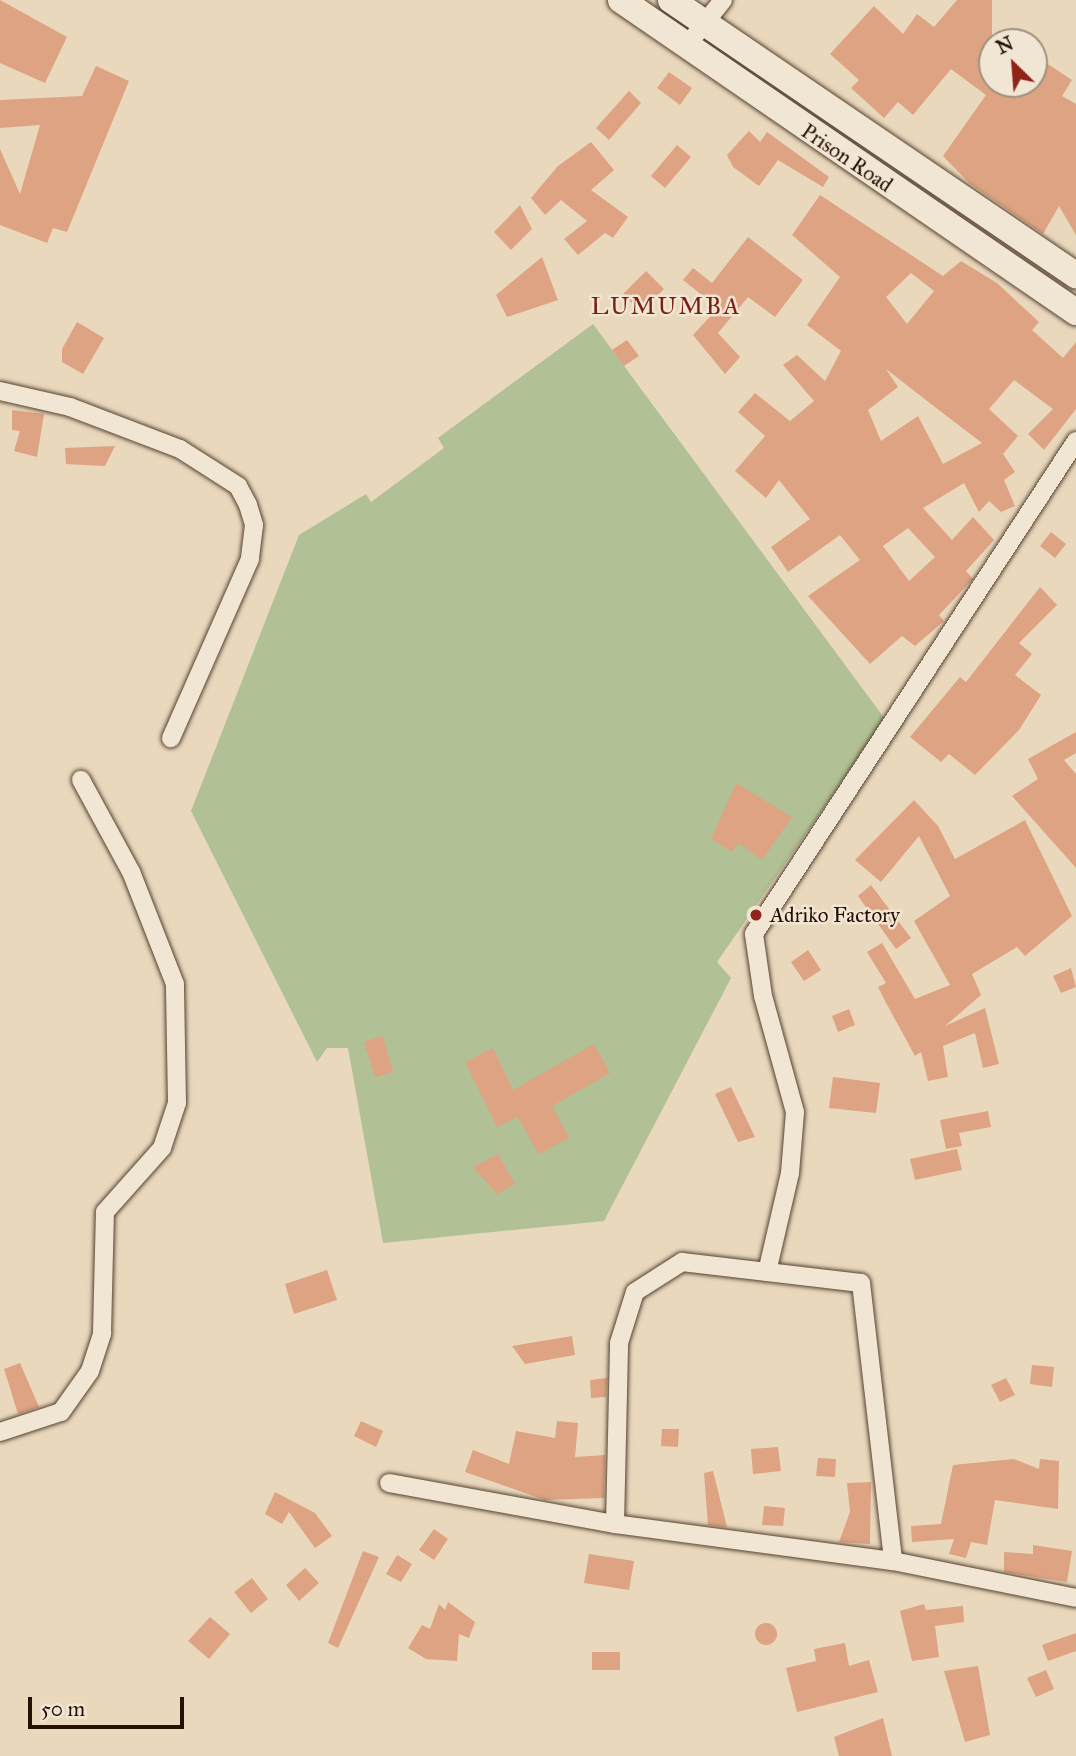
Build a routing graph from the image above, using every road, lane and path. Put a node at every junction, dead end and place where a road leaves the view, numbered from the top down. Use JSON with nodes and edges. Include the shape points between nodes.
{"nodes":[{"id":1,"x":621,"y":0,"type":"edge"},
{"id":2,"x":671,"y":0,"type":"edge"},
{"id":3,"x":723,"y":0,"type":"edge"},
{"id":4,"x":704,"y":24,"type":"junction"},
{"id":5,"x":685,"y":48,"type":"junction"},
{"id":6,"x":1075,"y":272,"type":"edge"},
{"id":7,"x":1066,"y":305,"type":"edge"},
{"id":8,"x":0,"y":391,"type":"edge"},
{"id":9,"x":1076,"y":441,"type":"edge"},
{"id":10,"x":172,"y":738,"type":"dead end"},
{"id":11,"x":80,"y":780,"type":"dead end"},
{"id":12,"x":767,"y":1272,"type":"junction"},
{"id":13,"x":0,"y":1432,"type":"edge"},
{"id":14,"x":389,"y":1483,"type":"dead end"},
{"id":15,"x":615,"y":1524,"type":"junction"},
{"id":16,"x":893,"y":1561,"type":"junction"},
{"id":17,"x":1076,"y":1598,"type":"edge"}],
"edges":[{"from":1,"to":5,"type":"street","name":"Prison Road"},
{"from":2,"to":4,"type":"street","name":"Prison Road"},
{"from":3,"to":4,"type":"street"},
{"from":4,"to":5,"type":"street"},
{"from":4,"to":6,"type":"street","name":"Prison Road"},
{"from":5,"to":7,"type":"street","name":"Prison Road"},
{"from":6,"to":7,"type":"street"},
{"from":8,"to":10,"type":"street","via":[[70,407],[180,449],[238,486],[248,505],[254,525],[250,559]]},
{"from":9,"to":12,"type":"street","via":[[754,934],[763,996],[794,1112],[790,1173]]},
{"from":11,"to":13,"type":"street","via":[[131,872],[175,984],[177,1103],[162,1148],[124,1183],[105,1212],[102,1333],[90,1371],[61,1412]]},
{"from":12,"to":15,"type":"street","via":[[682,1262],[635,1292],[619,1343]]},
{"from":12,"to":16,"type":"street","via":[[862,1283]]},
{"from":14,"to":15,"type":"street"},
{"from":15,"to":16,"type":"street"},
{"from":16,"to":17,"type":"street"}]}
